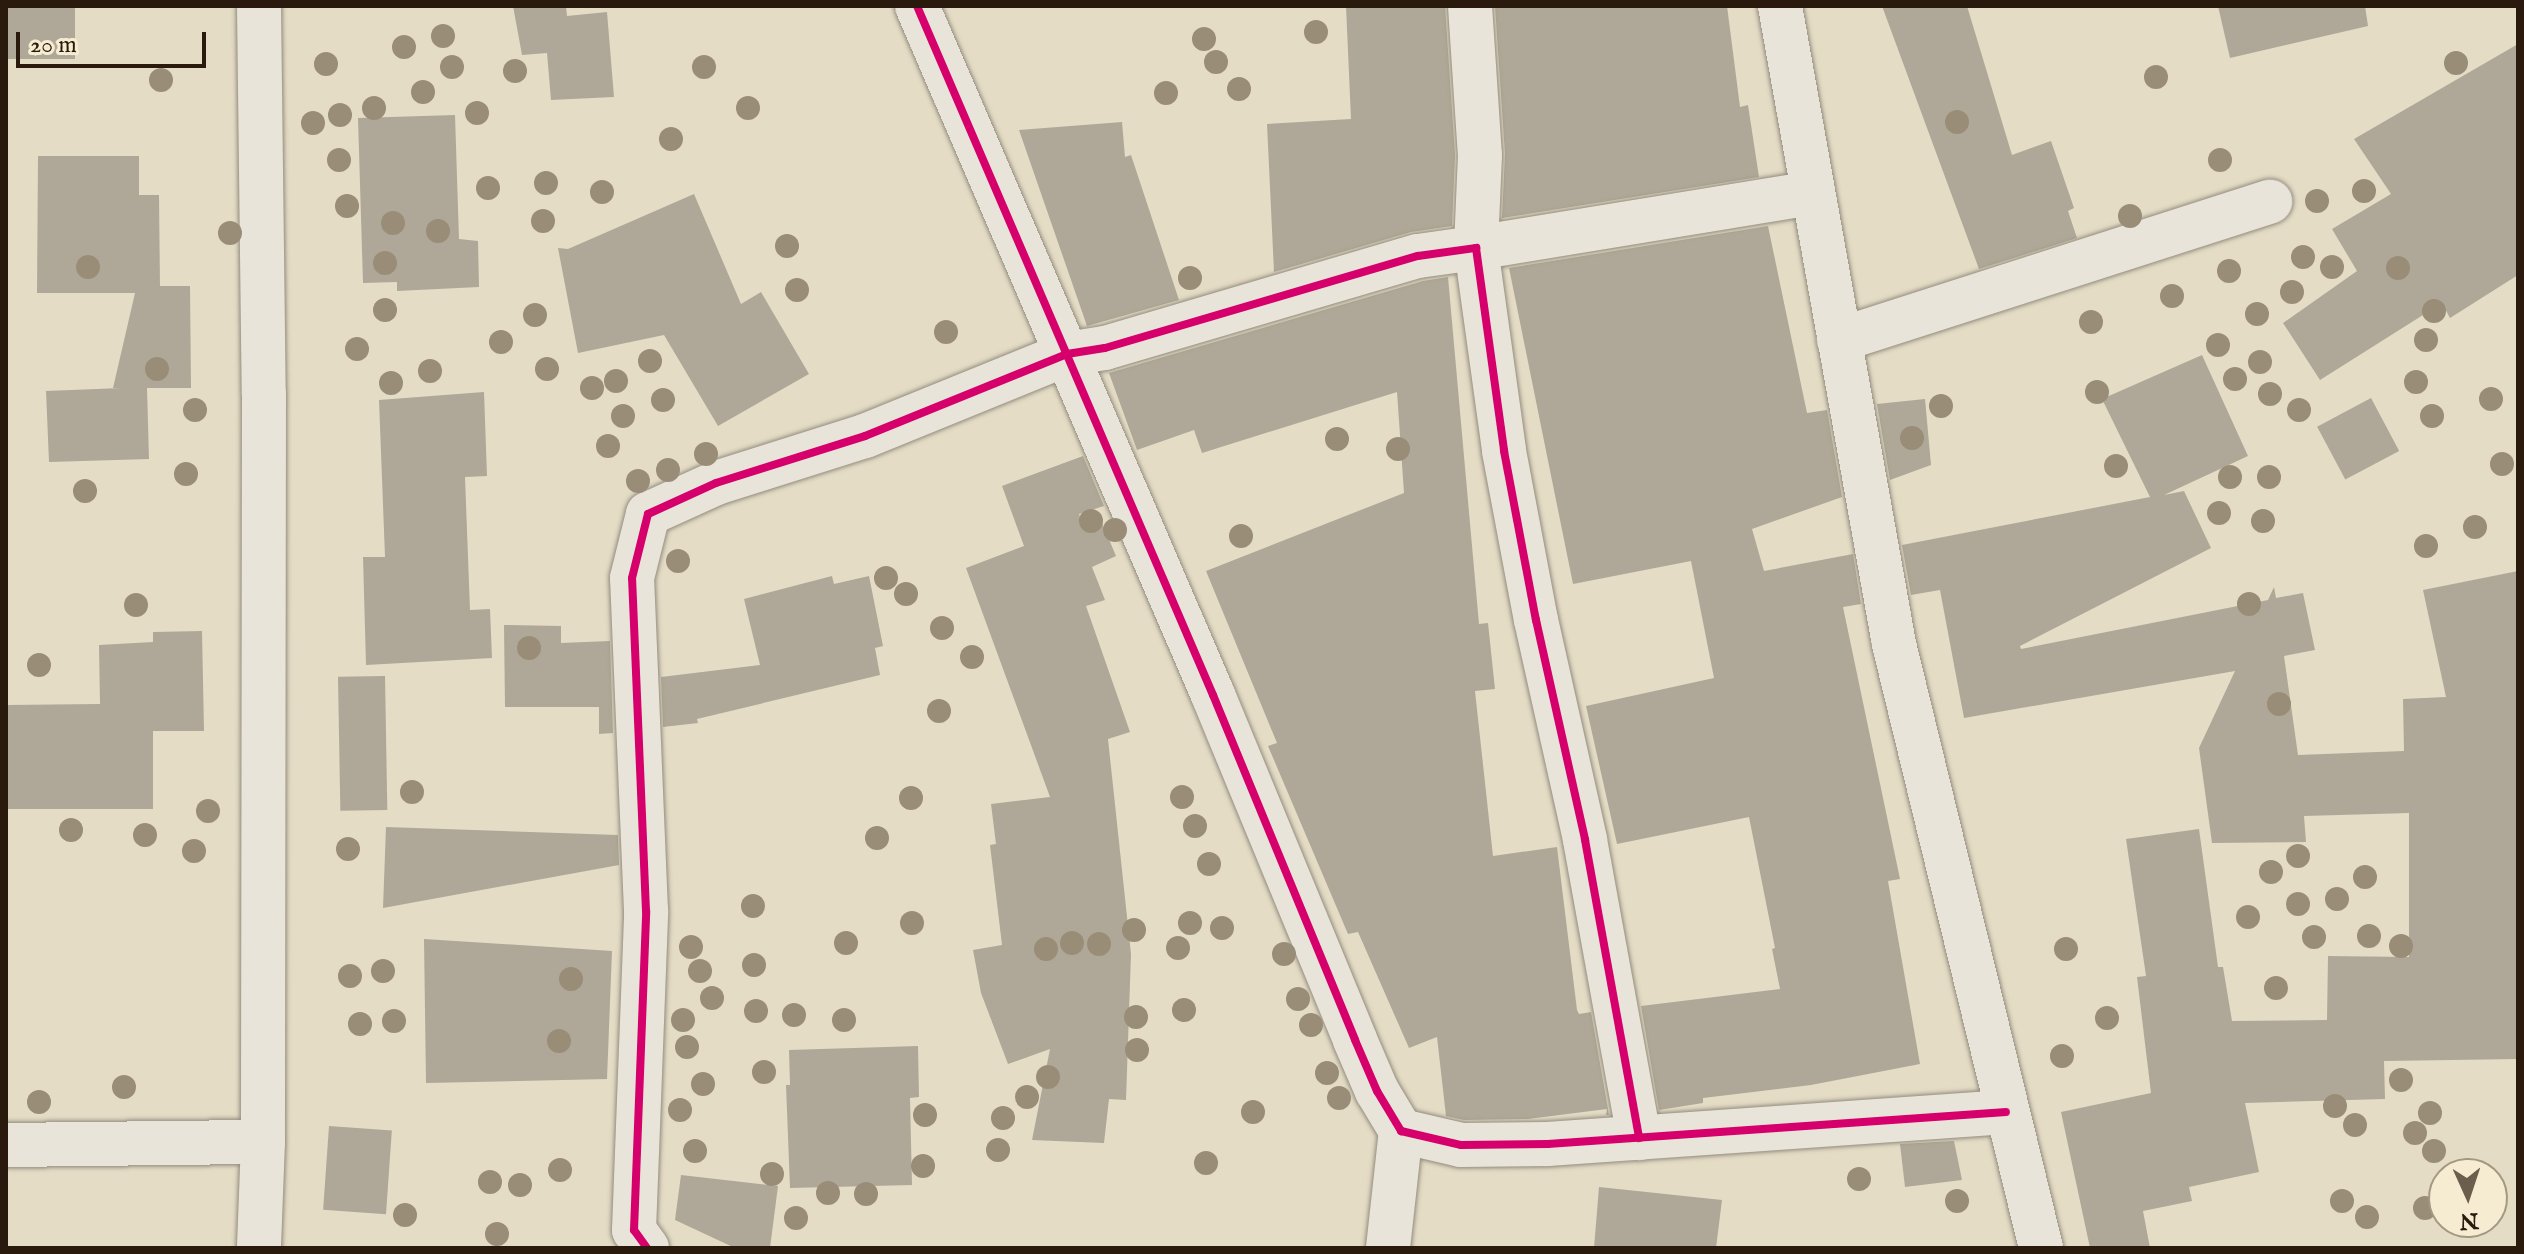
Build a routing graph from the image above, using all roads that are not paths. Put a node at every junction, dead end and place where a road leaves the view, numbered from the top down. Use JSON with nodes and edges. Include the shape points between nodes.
{"nodes":[{"id":1,"x":259,"y":6,"type":"edge"},
{"id":2,"x":917,"y":6,"type":"edge"},
{"id":3,"x":1470,"y":6,"type":"edge"},
{"id":4,"x":1780,"y":6,"type":"edge"},
{"id":5,"x":1813,"y":193,"type":"junction"},
{"id":6,"x":2270,"y":202,"type":"dead end"},
{"id":7,"x":1476,"y":248,"type":"junction"},
{"id":8,"x":1839,"y":340,"type":"junction"},
{"id":9,"x":1067,"y":354,"type":"junction"},
{"id":10,"x":2006,"y":1112,"type":"junction"},
{"id":11,"x":1401,"y":1131,"type":"junction"},
{"id":12,"x":1639,"y":1138,"type":"junction"},
{"id":13,"x":263,"y":1142,"type":"junction"},
{"id":14,"x":6,"y":1145,"type":"edge"},
{"id":15,"x":259,"y":1248,"type":"edge"},
{"id":16,"x":647,"y":1248,"type":"edge"},
{"id":17,"x":1388,"y":1248,"type":"edge"},
{"id":18,"x":2041,"y":1248,"type":"edge"}],
"edges":[{"from":1,"to":13,"type":"street"},
{"from":2,"to":9,"type":"street"},
{"from":3,"to":7,"type":"street","via":[[1480,155]]},
{"from":4,"to":5,"type":"street"},
{"from":5,"to":7,"type":"street"},
{"from":5,"to":8,"type":"street"},
{"from":6,"to":8,"type":"street"},
{"from":7,"to":9,"type":"street","via":[[1418,256],[1105,348]]},
{"from":7,"to":12,"type":"street","via":[[1504,451],[1585,840]]},
{"from":8,"to":10,"type":"street","via":[[1894,644]]},
{"from":9,"to":11,"type":"street","via":[[1355,1040]]},
{"from":9,"to":16,"type":"street","via":[[865,436],[716,483],[648,514],[632,578],[646,911],[634,1230]]},
{"from":10,"to":12,"type":"street"},
{"from":10,"to":18,"type":"street"},
{"from":11,"to":12,"type":"street","via":[[1461,1145]]},
{"from":11,"to":17,"type":"street"},
{"from":13,"to":14,"type":"street"},
{"from":13,"to":15,"type":"street"}]}
